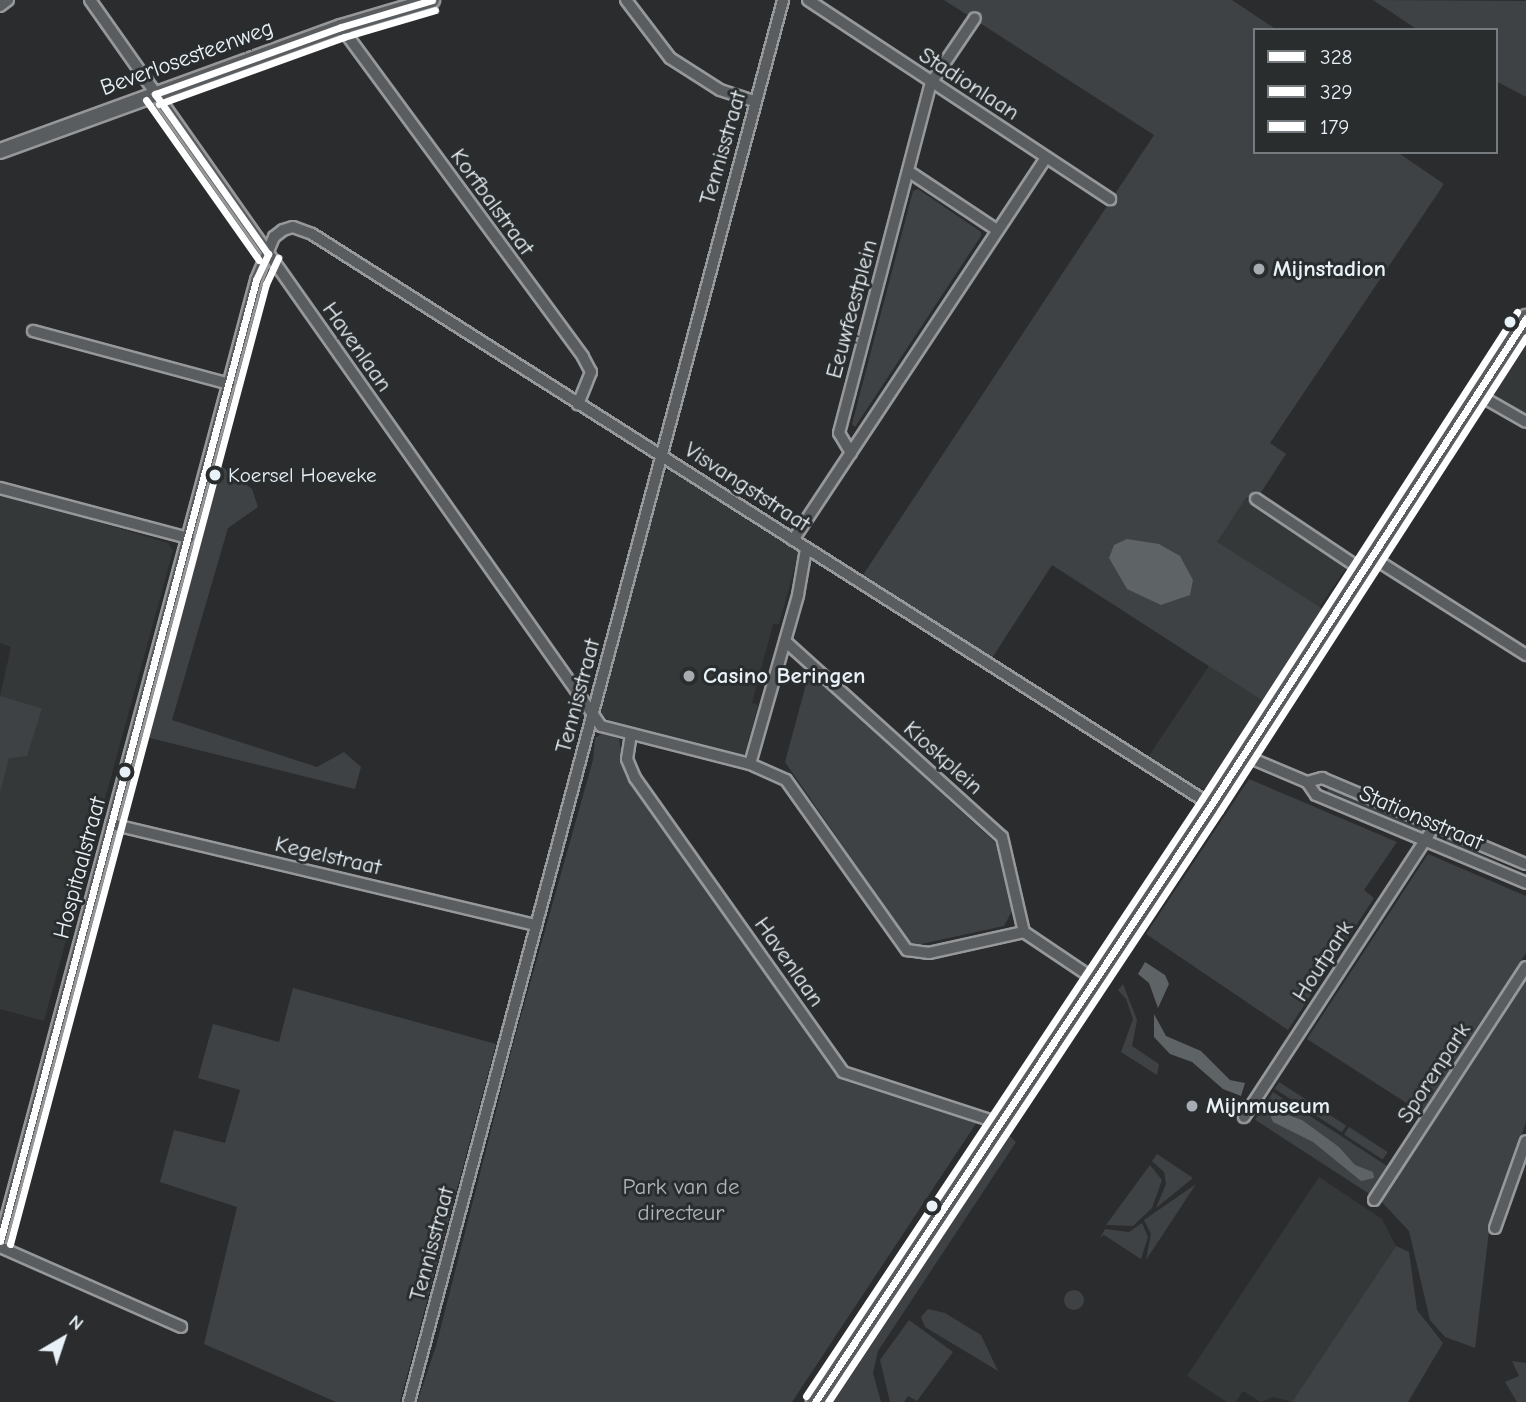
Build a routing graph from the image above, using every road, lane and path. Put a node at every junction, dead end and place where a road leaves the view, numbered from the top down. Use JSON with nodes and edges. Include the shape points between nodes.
{"nodes":[{"id":1,"x":8,"y":0,"type":"edge"},
{"id":2,"x":90,"y":0,"type":"edge"},
{"id":3,"x":432,"y":0,"type":"edge"},
{"id":4,"x":626,"y":0,"type":"edge"},
{"id":5,"x":783,"y":0,"type":"edge"},
{"id":6,"x":808,"y":0,"type":"edge"},
{"id":7,"x":0,"y":6,"type":"edge"},
{"id":8,"x":975,"y":18,"type":"dead end"},
{"id":9,"x":341,"y":27,"type":"junction"},
{"id":10,"x":931,"y":83,"type":"junction"},
{"id":11,"x":155,"y":94,"type":"junction"},
{"id":12,"x":756,"y":103,"type":"junction"},
{"id":13,"x":0,"y":151,"type":"edge"},
{"id":14,"x":1046,"y":158,"type":"junction"},
{"id":15,"x":908,"y":171,"type":"junction"},
{"id":16,"x":1110,"y":199,"type":"dead end"},
{"id":17,"x":997,"y":230,"type":"junction"},
{"id":18,"x":268,"y":254,"type":"junction"},
{"id":19,"x":1526,"y":318,"type":"edge"},
{"id":20,"x":33,"y":331,"type":"dead end"},
{"id":21,"x":229,"y":384,"type":"junction"},
{"id":22,"x":1477,"y":394,"type":"junction"},
{"id":23,"x":578,"y":404,"type":"junction"},
{"id":24,"x":1526,"y":422,"type":"edge"},
{"id":25,"x":850,"y":453,"type":"junction"},
{"id":26,"x":664,"y":455,"type":"junction"},
{"id":27,"x":0,"y":488,"type":"edge"},
{"id":28,"x":1256,"y":499,"type":"dead end"},
{"id":29,"x":188,"y":538,"type":"junction"},
{"id":30,"x":793,"y":540,"type":"junction"},
{"id":31,"x":806,"y":549,"type":"junction"},
{"id":32,"x":1366,"y":563,"type":"junction"},
{"id":33,"x":785,"y":642,"type":"junction"},
{"id":34,"x":1526,"y":655,"type":"edge"},
{"id":35,"x":593,"y":717,"type":"junction"},
{"id":36,"x":631,"y":734,"type":"junction"},
{"id":37,"x":1243,"y":755,"type":"junction"},
{"id":38,"x":750,"y":764,"type":"junction"},
{"id":39,"x":1307,"y":782,"type":"junction"},
{"id":40,"x":1211,"y":805,"type":"junction"},
{"id":41,"x":111,"y":824,"type":"junction"},
{"id":42,"x":1434,"y":825,"type":"junction"},
{"id":43,"x":1425,"y":840,"type":"junction"},
{"id":44,"x":1526,"y":864,"type":"edge"},
{"id":45,"x":1526,"y":883,"type":"edge"},
{"id":46,"x":536,"y":925,"type":"junction"},
{"id":47,"x":1024,"y":932,"type":"junction"},
{"id":48,"x":1526,"y":967,"type":"edge"},
{"id":49,"x":1094,"y":979,"type":"junction"},
{"id":50,"x":1244,"y":1117,"type":"dead end"},
{"id":51,"x":999,"y":1123,"type":"junction"},
{"id":52,"x":1526,"y":1141,"type":"edge"},
{"id":53,"x":1374,"y":1200,"type":"dead end"},
{"id":54,"x":1495,"y":1228,"type":"dead end"},
{"id":55,"x":0,"y":1241,"type":"edge"},
{"id":56,"x":0,"y":1247,"type":"edge"},
{"id":57,"x":181,"y":1327,"type":"dead end"},
{"id":58,"x":409,"y":1402,"type":"edge"},
{"id":59,"x":815,"y":1402,"type":"edge"}],
"edges":[{"from":1,"to":7,"type":"street"},
{"from":2,"to":11,"type":"street","name":"Havenlaan"},
{"from":3,"to":9,"type":"street","name":"Beverlosesteenweg"},
{"from":4,"to":12,"type":"street","via":[[670,58],[720,90]]},
{"from":5,"to":12,"type":"street","name":"Tennisstraat"},
{"from":6,"to":10,"type":"street","name":"Stadionlaan"},
{"from":8,"to":10,"type":"street","name":"Eeuwfeestplein"},
{"from":9,"to":11,"type":"street","name":"Beverlosesteenweg"},
{"from":9,"to":23,"type":"street","name":"Korfbalstraat","via":[[583,357],[591,372]]},
{"from":10,"to":14,"type":"street","name":"Stadionlaan"},
{"from":10,"to":15,"type":"street","name":"Eeuwfeestplein"},
{"from":11,"to":13,"type":"street","name":"Beverlosesteenweg"},
{"from":11,"to":18,"type":"street","name":"Havenlaan"},
{"from":12,"to":26,"type":"street","name":"Tennisstraat"},
{"from":14,"to":16,"type":"street","name":"Stadionlaan"},
{"from":14,"to":17,"type":"street"},
{"from":15,"to":17,"type":"street"},
{"from":15,"to":25,"type":"street","name":"Eeuwfeestplein","via":[[839,433]]},
{"from":17,"to":25,"type":"street"},
{"from":18,"to":21,"type":"street","name":"Hospitaalstraat"},
{"from":18,"to":23,"type":"street","name":"Visvangststraat","via":[[274,237],[283,230],[293,227],[313,234]]},
{"from":18,"to":35,"type":"street","name":"Havenlaan"},
{"from":19,"to":22,"type":"main road"},
{"from":20,"to":21,"type":"street"},
{"from":21,"to":29,"type":"street","name":"Hospitaalstraat"},
{"from":22,"to":24,"type":"street"},
{"from":22,"to":32,"type":"main road"},
{"from":23,"to":26,"type":"street","name":"Visvangststraat"},
{"from":25,"to":30,"type":"street"},
{"from":26,"to":30,"type":"street","name":"Visvangststraat"},
{"from":26,"to":35,"type":"street","name":"Tennisstraat"},
{"from":27,"to":29,"type":"street"},
{"from":28,"to":32,"type":"street"},
{"from":29,"to":41,"type":"street","name":"Hospitaalstraat"},
{"from":30,"to":31,"type":"street","name":"Visvangststraat"},
{"from":31,"to":33,"type":"street"},
{"from":31,"to":40,"type":"street","name":"Visvangststraat"},
{"from":32,"to":34,"type":"street"},
{"from":32,"to":37,"type":"main road"},
{"from":33,"to":38,"type":"street"},
{"from":33,"to":47,"type":"street","name":"Kioskplein","via":[[1002,837]]},
{"from":35,"to":36,"type":"street","via":[[601,726]]},
{"from":35,"to":46,"type":"street","name":"Tennisstraat"},
{"from":36,"to":38,"type":"street"},
{"from":36,"to":51,"type":"street","name":"Havenlaan","via":[[627,759],[635,778],[843,1072]]},
{"from":37,"to":39,"type":"street","name":"Stationsstraat"},
{"from":37,"to":40,"type":"main road"},
{"from":38,"to":47,"type":"street","via":[[786,780],[907,950],[929,953]]},
{"from":39,"to":42,"type":"street","name":"Stationsstraat","via":[[1322,778]]},
{"from":39,"to":43,"type":"street","name":"Stationsstraat","via":[[1315,795]]},
{"from":40,"to":49,"type":"main road"},
{"from":41,"to":46,"type":"street","name":"Kegelstraat"},
{"from":41,"to":55,"type":"street","name":"Hospitaalstraat"},
{"from":42,"to":43,"type":"street","name":"Houtpark"},
{"from":42,"to":44,"type":"street","name":"Stationsstraat"},
{"from":43,"to":45,"type":"street","name":"Stationsstraat"},
{"from":43,"to":50,"type":"street","name":"Houtpark"},
{"from":46,"to":58,"type":"street","name":"Tennisstraat"},
{"from":47,"to":49,"type":"street"},
{"from":48,"to":53,"type":"street","name":"Sporenpark"},
{"from":49,"to":51,"type":"main road"},
{"from":51,"to":59,"type":"main road"},
{"from":52,"to":54,"type":"street"},
{"from":56,"to":57,"type":"street","via":[[111,1293],[136,1311]]}]}
